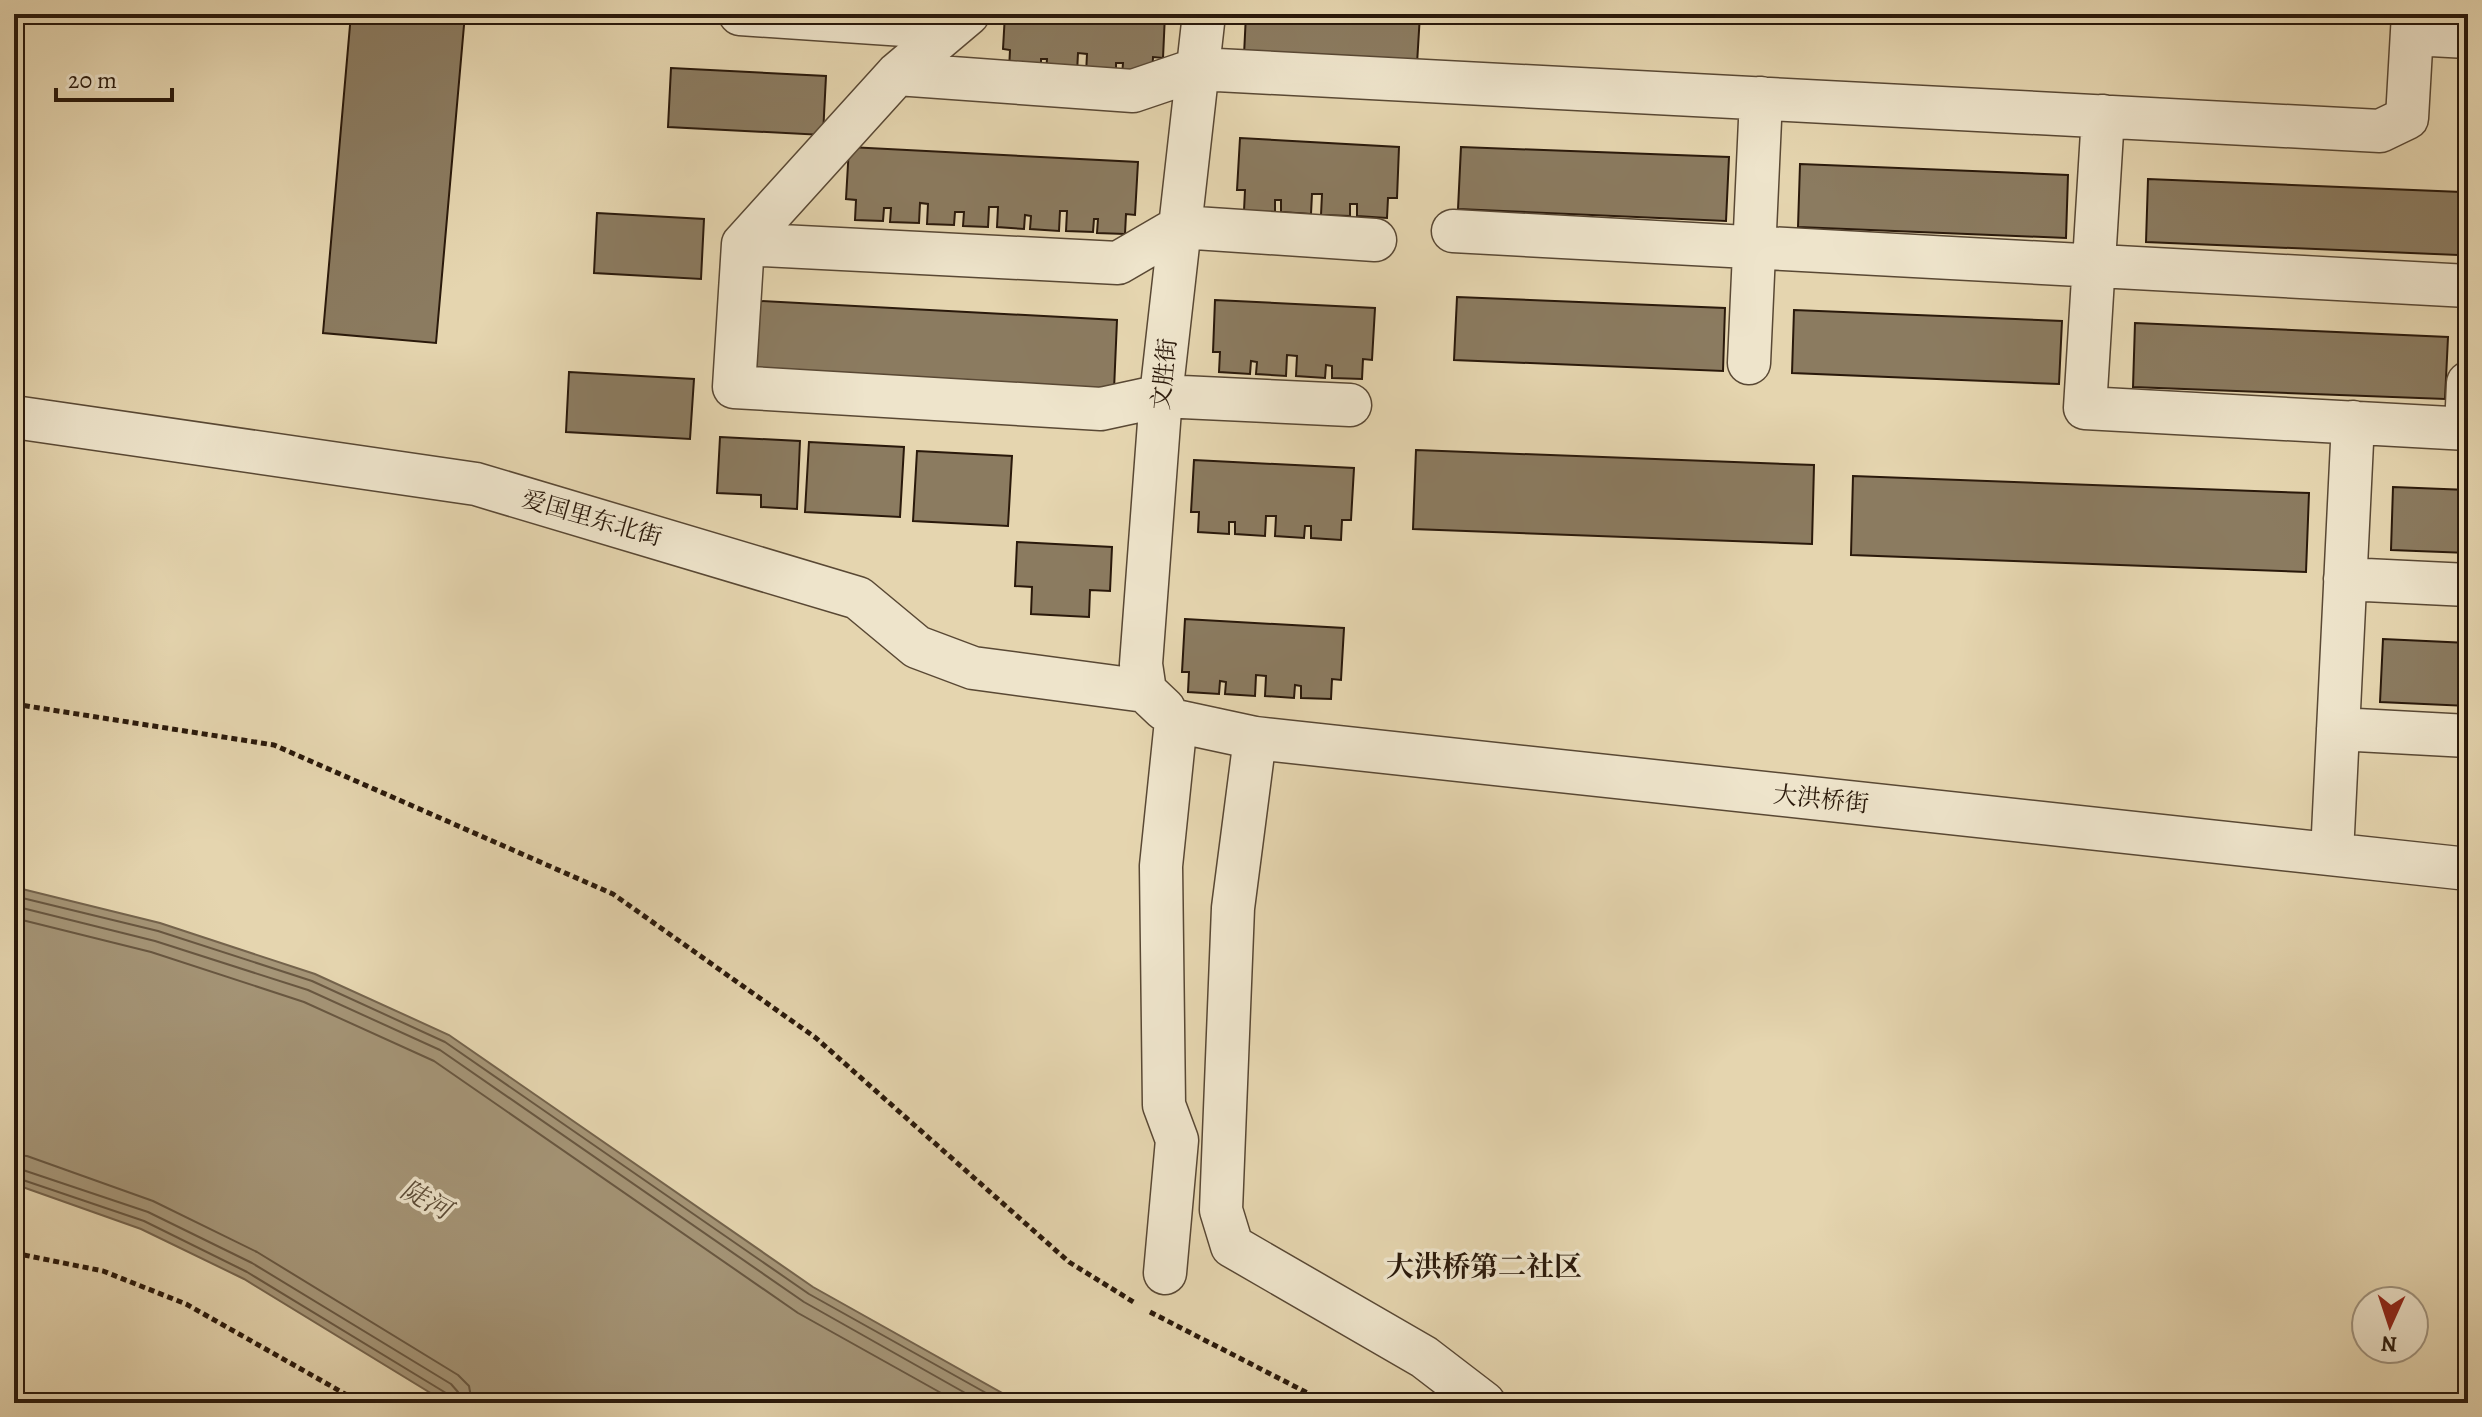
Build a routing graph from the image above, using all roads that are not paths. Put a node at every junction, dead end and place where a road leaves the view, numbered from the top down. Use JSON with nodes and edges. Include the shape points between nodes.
{"nodes":[{"id":1,"x":740,"y":14,"type":"edge"},
{"id":2,"x":1204,"y":14,"type":"edge"},
{"id":3,"x":959,"y":21,"type":"edge"},
{"id":4,"x":2412,"y":24,"type":"edge"},
{"id":5,"x":2468,"y":37,"type":"edge"},
{"id":6,"x":1198,"y":69,"type":"junction"},
{"id":7,"x":897,"y":74,"type":"junction"},
{"id":8,"x":1761,"y":98,"type":"junction"},
{"id":9,"x":2103,"y":116,"type":"junction"},
{"id":10,"x":1180,"y":227,"type":"junction"},
{"id":11,"x":1453,"y":231,"type":"dead end"},
{"id":12,"x":1375,"y":240,"type":"dead end"},
{"id":13,"x":743,"y":244,"type":"junction"},
{"id":14,"x":1754,"y":247,"type":"junction"},
{"id":15,"x":2095,"y":266,"type":"junction"},
{"id":16,"x":2468,"y":286,"type":"edge"},
{"id":17,"x":1749,"y":363,"type":"dead end"},
{"id":18,"x":2468,"y":383,"type":"edge"},
{"id":19,"x":1161,"y":396,"type":"junction"},
{"id":20,"x":1350,"y":405,"type":"dead end"},
{"id":21,"x":14,"y":417,"type":"edge"},
{"id":22,"x":2353,"y":422,"type":"junction"},
{"id":23,"x":2467,"y":429,"type":"edge"},
{"id":24,"x":2345,"y":579,"type":"junction"},
{"id":25,"x":2468,"y":585,"type":"edge"},
{"id":26,"x":1145,"y":691,"type":"junction"},
{"id":27,"x":1176,"y":721,"type":"junction"},
{"id":28,"x":2338,"y":729,"type":"junction"},
{"id":29,"x":2468,"y":736,"type":"edge"},
{"id":30,"x":1255,"y":738,"type":"junction"},
{"id":31,"x":2332,"y":854,"type":"junction"},
{"id":32,"x":2468,"y":869,"type":"edge"},
{"id":33,"x":1165,"y":1273,"type":"dead end"},
{"id":34,"x":1484,"y":1403,"type":"edge"}],
"edges":[{"from":1,"to":3,"type":"street"},
{"from":2,"to":6,"type":"street","name":"文胜街"},
{"from":3,"to":7,"type":"street"},
{"from":4,"to":5,"type":"street"},
{"from":4,"to":9,"type":"street","via":[[2407,118],[2380,131]]},
{"from":6,"to":7,"type":"street","via":[[1133,91]]},
{"from":6,"to":8,"type":"street"},
{"from":6,"to":10,"type":"street","name":"文胜街"},
{"from":7,"to":13,"type":"street"},
{"from":8,"to":9,"type":"street"},
{"from":8,"to":14,"type":"street"},
{"from":9,"to":15,"type":"street"},
{"from":10,"to":12,"type":"street"},
{"from":10,"to":13,"type":"street","via":[[1118,263]]},
{"from":10,"to":19,"type":"street","name":"文胜街"},
{"from":11,"to":14,"type":"street"},
{"from":13,"to":19,"type":"street","via":[[734,387],[1101,409]]},
{"from":14,"to":15,"type":"street"},
{"from":14,"to":17,"type":"street"},
{"from":15,"to":16,"type":"street"},
{"from":15,"to":22,"type":"street","via":[[2085,408]]},
{"from":18,"to":23,"type":"street"},
{"from":19,"to":20,"type":"street"},
{"from":19,"to":26,"type":"street","name":"文胜街","via":[[1141,664]]},
{"from":21,"to":26,"type":"street","name":"爱国里东北街","via":[[476,484],[858,598],[917,647],[973,668]]},
{"from":22,"to":23,"type":"street"},
{"from":22,"to":24,"type":"street"},
{"from":24,"to":25,"type":"street"},
{"from":24,"to":28,"type":"street"},
{"from":26,"to":27,"type":"street"},
{"from":27,"to":30,"type":"street","name":"大洪桥街"},
{"from":27,"to":33,"type":"street","via":[[1161,866],[1164,1105],[1177,1140]]},
{"from":28,"to":29,"type":"street"},
{"from":28,"to":31,"type":"street"},
{"from":30,"to":31,"type":"street","name":"大洪桥街"},
{"from":30,"to":34,"type":"street","via":[[1233,908],[1221,1210],[1232,1246],[1424,1357]]},
{"from":31,"to":32,"type":"street","name":"大洪桥街"}]}
